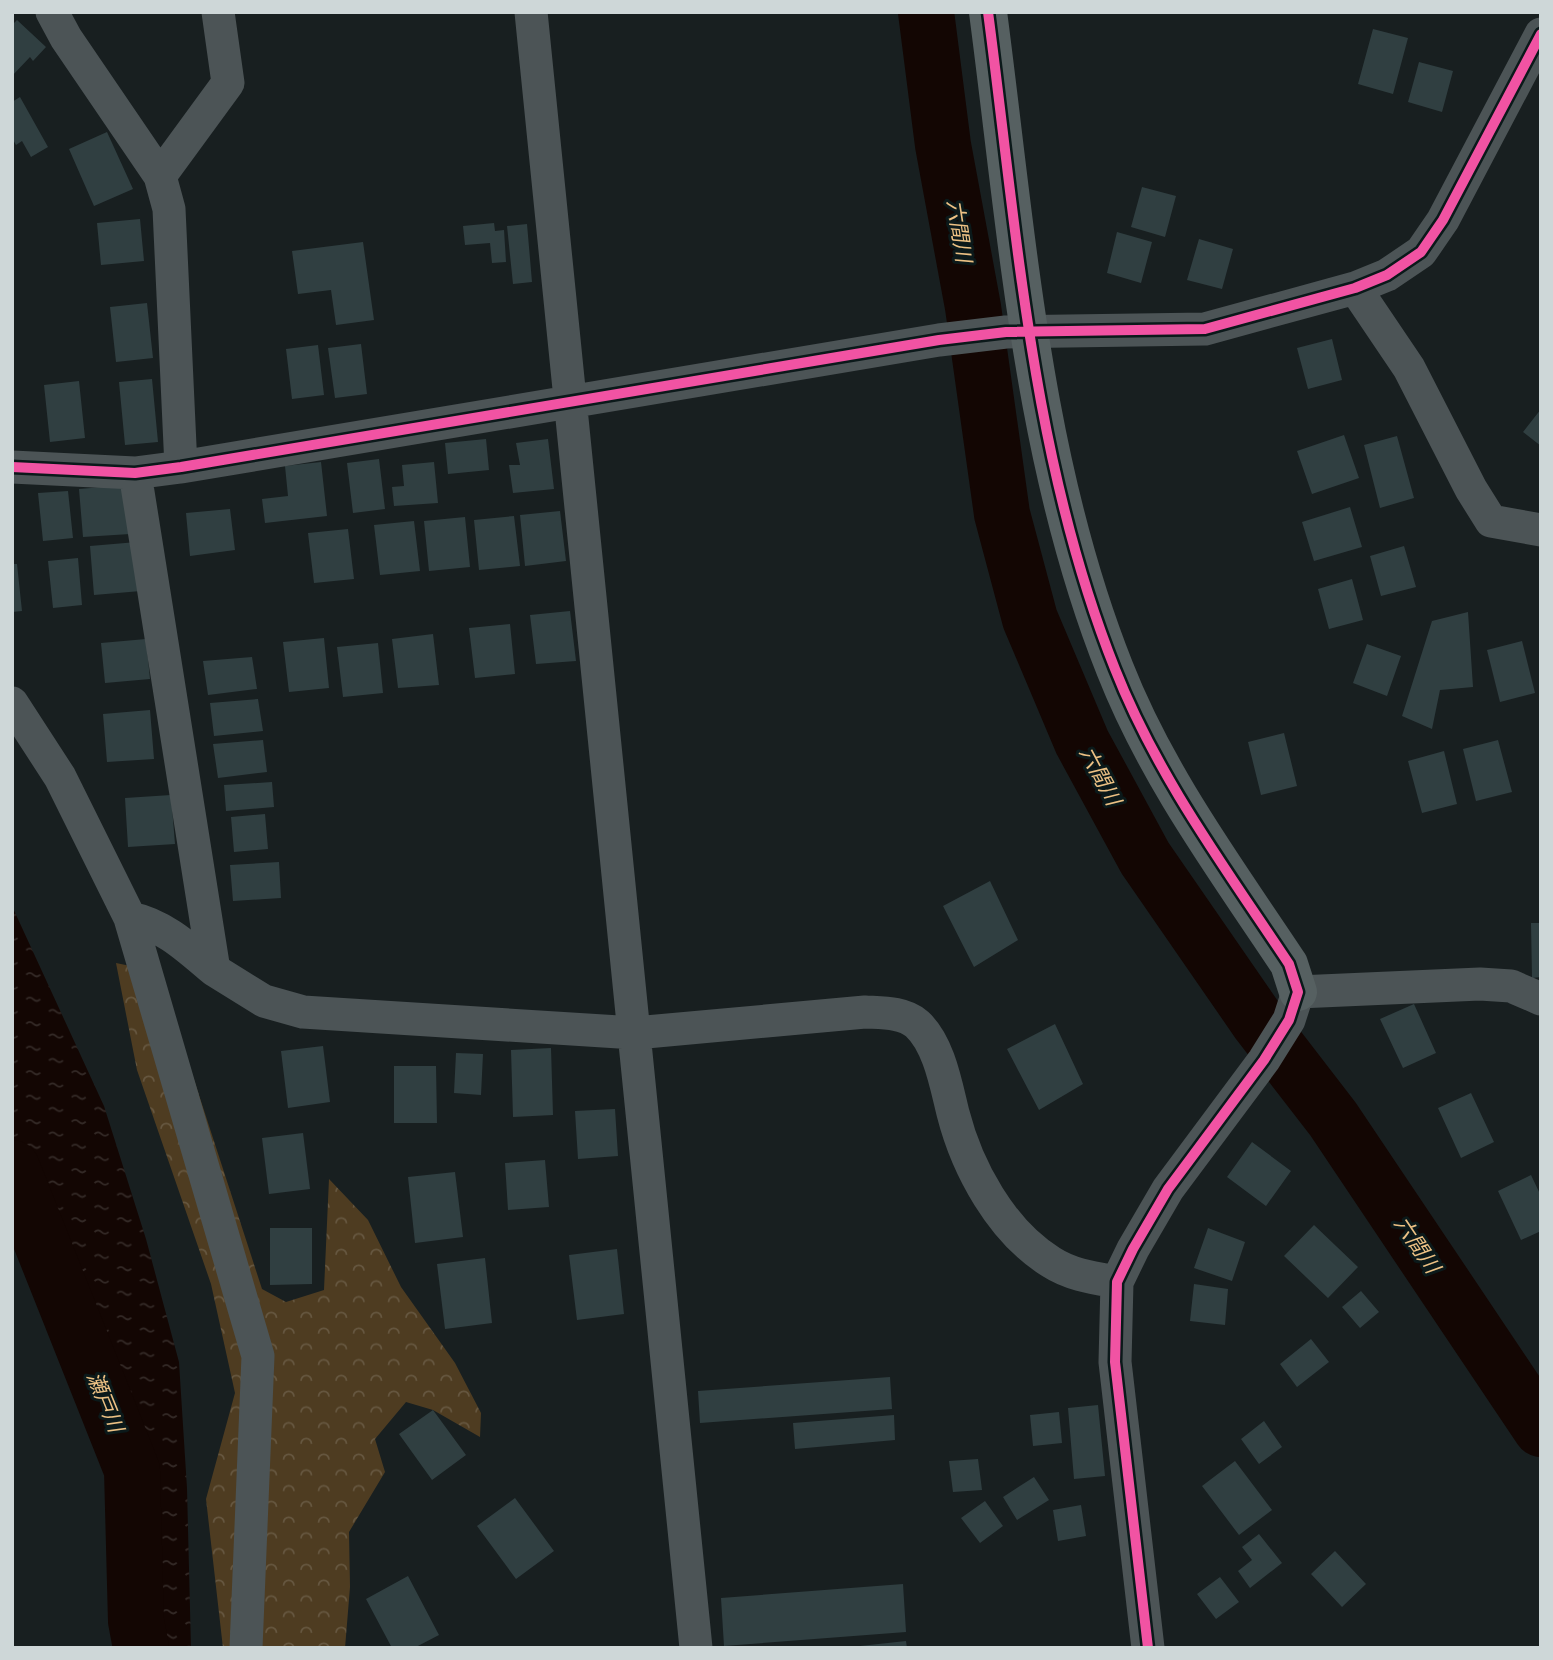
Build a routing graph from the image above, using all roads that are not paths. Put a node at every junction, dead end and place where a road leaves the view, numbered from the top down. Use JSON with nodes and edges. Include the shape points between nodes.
{"nodes":[{"id":1,"x":52,"y":12,"type":"edge"},
{"id":2,"x":218,"y":12,"type":"edge"},
{"id":3,"x":531,"y":12,"type":"edge"},
{"id":4,"x":988,"y":12,"type":"edge"},
{"id":5,"x":1541,"y":34,"type":"edge"},
{"id":6,"x":160,"y":176,"type":"junction"},
{"id":7,"x":1355,"y":288,"type":"junction"},
{"id":8,"x":1018,"y":333,"type":"junction"},
{"id":9,"x":569,"y":401,"type":"junction"},
{"id":10,"x":12,"y":467,"type":"edge"},
{"id":11,"x":181,"y":467,"type":"junction"},
{"id":12,"x":135,"y":473,"type":"junction"},
{"id":13,"x":1541,"y":530,"type":"edge"},
{"id":14,"x":12,"y":703,"type":"edge"},
{"id":15,"x":130,"y":918,"type":"junction"},
{"id":16,"x":214,"y":970,"type":"junction"},
{"id":17,"x":1541,"y":999,"type":"edge"},
{"id":18,"x":1294,"y":1006,"type":"junction"},
{"id":19,"x":635,"y":1032,"type":"junction"},
{"id":20,"x":1117,"y":1282,"type":"junction"},
{"id":21,"x":246,"y":1648,"type":"edge"},
{"id":22,"x":696,"y":1648,"type":"edge"},
{"id":23,"x":1148,"y":1648,"type":"edge"}],
"edges":[{"from":1,"to":6,"type":"street"},
{"from":2,"to":6,"type":"street","via":[[228,83]]},
{"from":3,"to":9,"type":"street"},
{"from":4,"to":8,"type":"street"},
{"from":5,"to":7,"type":"street","via":[[1421,253],[1387,275]]},
{"from":6,"to":11,"type":"street","via":[[169,209]]},
{"from":7,"to":8,"type":"street","via":[[1205,329]]},
{"from":7,"to":13,"type":"street","via":[[1409,368],[1491,521]]},
{"from":8,"to":9,"type":"street","via":[[939,340]]},
{"from":8,"to":18,"type":"street","via":[[1077,565],[1115,671],[1168,782],[1289,964]]},
{"from":9,"to":11,"type":"street"},
{"from":9,"to":19,"type":"street"},
{"from":10,"to":12,"type":"street"},
{"from":11,"to":12,"type":"street"},
{"from":12,"to":16,"type":"street"},
{"from":14,"to":15,"type":"street","via":[[60,777]]},
{"from":15,"to":16,"type":"street","via":[[149,922],[174,937]]},
{"from":15,"to":21,"type":"street","via":[[258,1356]]},
{"from":16,"to":19,"type":"street","via":[[264,1001],[303,1012]]},
{"from":17,"to":18,"type":"street","via":[[1511,986],[1480,984]]},
{"from":18,"to":20,"type":"street","via":[[1264,1060],[1168,1189]]},
{"from":19,"to":20,"type":"street","via":[[866,1012],[898,1015],[916,1024],[932,1046],[961,1142],[990,1199],[1021,1237],[1051,1262],[1080,1275]]},
{"from":19,"to":22,"type":"street"},
{"from":20,"to":23,"type":"street","via":[[1115,1362]]}]}
